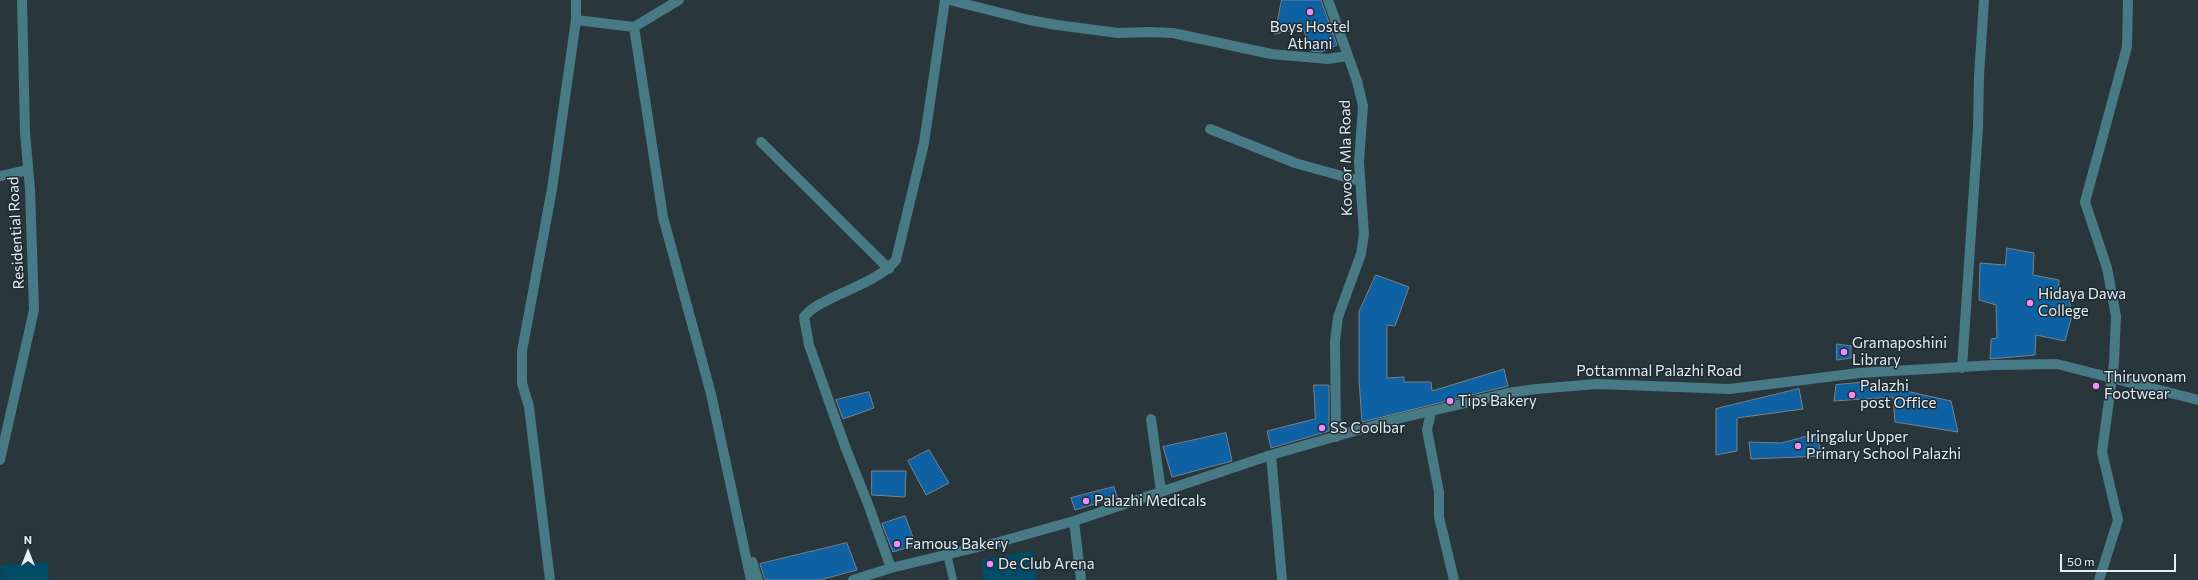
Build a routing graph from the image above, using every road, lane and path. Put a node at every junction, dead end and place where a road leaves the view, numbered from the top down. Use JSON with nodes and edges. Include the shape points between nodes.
{"nodes":[{"id":1,"x":22,"y":0,"type":"edge"},
{"id":2,"x":576,"y":0,"type":"edge"},
{"id":3,"x":679,"y":0,"type":"edge"},
{"id":4,"x":946,"y":0,"type":"edge"},
{"id":5,"x":949,"y":0,"type":"edge"},
{"id":6,"x":1328,"y":0,"type":"edge"},
{"id":7,"x":1984,"y":0,"type":"edge"},
{"id":8,"x":2128,"y":0,"type":"edge"},
{"id":9,"x":576,"y":20,"type":"junction"},
{"id":10,"x":634,"y":27,"type":"junction"},
{"id":11,"x":1347,"y":56,"type":"junction"},
{"id":12,"x":1210,"y":129,"type":"dead end"},
{"id":13,"x":761,"y":142,"type":"dead end"},
{"id":14,"x":28,"y":170,"type":"junction"},
{"id":15,"x":0,"y":176,"type":"edge"},
{"id":16,"x":1360,"y":181,"type":"junction"},
{"id":17,"x":889,"y":269,"type":"junction"},
{"id":18,"x":1962,"y":368,"type":"junction"},
{"id":19,"x":2112,"y":377,"type":"junction"},
{"id":20,"x":2198,"y":400,"type":"edge"},
{"id":21,"x":1431,"y":412,"type":"junction"},
{"id":22,"x":1151,"y":419,"type":"dead end"},
{"id":23,"x":1336,"y":437,"type":"junction"},
{"id":24,"x":1271,"y":455,"type":"junction"},
{"id":25,"x":0,"y":460,"type":"edge"},
{"id":26,"x":1161,"y":491,"type":"junction"},
{"id":27,"x":1074,"y":520,"type":"junction"},
{"id":28,"x":947,"y":554,"type":"junction"},
{"id":29,"x":753,"y":561,"type":"dead end"},
{"id":30,"x":891,"y":568,"type":"junction"},
{"id":31,"x":872,"y":577,"type":"edge"},
{"id":32,"x":550,"y":580,"type":"edge"},
{"id":33,"x":751,"y":580,"type":"edge"},
{"id":34,"x":759,"y":580,"type":"edge"},
{"id":35,"x":853,"y":580,"type":"edge"},
{"id":36,"x":953,"y":580,"type":"edge"},
{"id":37,"x":1082,"y":580,"type":"edge"},
{"id":38,"x":1282,"y":580,"type":"edge"},
{"id":39,"x":1454,"y":580,"type":"edge"},
{"id":40,"x":2099,"y":580,"type":"edge"}],
"edges":[{"from":1,"to":14,"type":"street","name":"Residential Road"},
{"from":2,"to":9,"type":"street"},
{"from":3,"to":10,"type":"street"},
{"from":4,"to":17,"type":"street","via":[[915,187],[896,260]]},
{"from":5,"to":11,"type":"street","via":[[1057,25],[1118,33],[1173,33],[1270,54],[1328,59]]},
{"from":6,"to":11,"type":"street","name":"Kovoor Mla Road"},
{"from":7,"to":18,"type":"street","via":[[1979,76],[1980,102]]},
{"from":8,"to":19,"type":"street","via":[[2127,47],[2085,202],[2107,268],[2114,300],[2116,330]]},
{"from":9,"to":10,"type":"street"},
{"from":9,"to":32,"type":"street","via":[[552,188],[522,351],[522,383],[529,407]]},
{"from":10,"to":33,"type":"street","via":[[663,217],[711,394]]},
{"from":11,"to":16,"type":"street","name":"Kovoor Mla Road","via":[[1363,106]]},
{"from":12,"to":16,"type":"street","via":[[1295,163]]},
{"from":13,"to":17,"type":"street"},
{"from":14,"to":15,"type":"street"},
{"from":14,"to":25,"type":"street","name":"Residential Road","via":[[34,310]]},
{"from":16,"to":23,"type":"street","name":"Kovoor Mla Road","via":[[1364,234],[1362,254],[1338,317],[1335,341]]},
{"from":17,"to":30,"type":"street","via":[[828,300],[804,317],[809,345]]},
{"from":18,"to":19,"type":"street","name":"Pottammal Palazhi Road","via":[[2056,364]]},
{"from":18,"to":21,"type":"street","name":"Pottammal Palazhi Road","via":[[1859,373],[1730,389],[1597,384],[1508,393]]},
{"from":19,"to":20,"type":"street","name":"Pottammal Palazhi Road"},
{"from":19,"to":40,"type":"street","via":[[2102,452],[2118,520]]},
{"from":21,"to":23,"type":"street","name":"Pottammal Palazhi Road"},
{"from":21,"to":39,"type":"street","via":[[1427,430],[1439,492],[1439,517]]},
{"from":22,"to":26,"type":"street"},
{"from":23,"to":24,"type":"street","name":"Pottammal Palazhi Road"},
{"from":24,"to":26,"type":"street","name":"Pottammal Palazhi Road"},
{"from":24,"to":38,"type":"street"},
{"from":26,"to":27,"type":"street","name":"Pottammal Palazhi Road"},
{"from":27,"to":28,"type":"street","name":"Pottammal Palazhi Road"},
{"from":27,"to":37,"type":"street"},
{"from":28,"to":30,"type":"street","name":"Pottammal Palazhi Road"},
{"from":28,"to":36,"type":"lane"},
{"from":29,"to":34,"type":"lane"},
{"from":30,"to":31,"type":"street","name":"Pottammal Palazhi Road"},
{"from":31,"to":35,"type":"street","name":"Pottammal Palazhi Road"}]}
